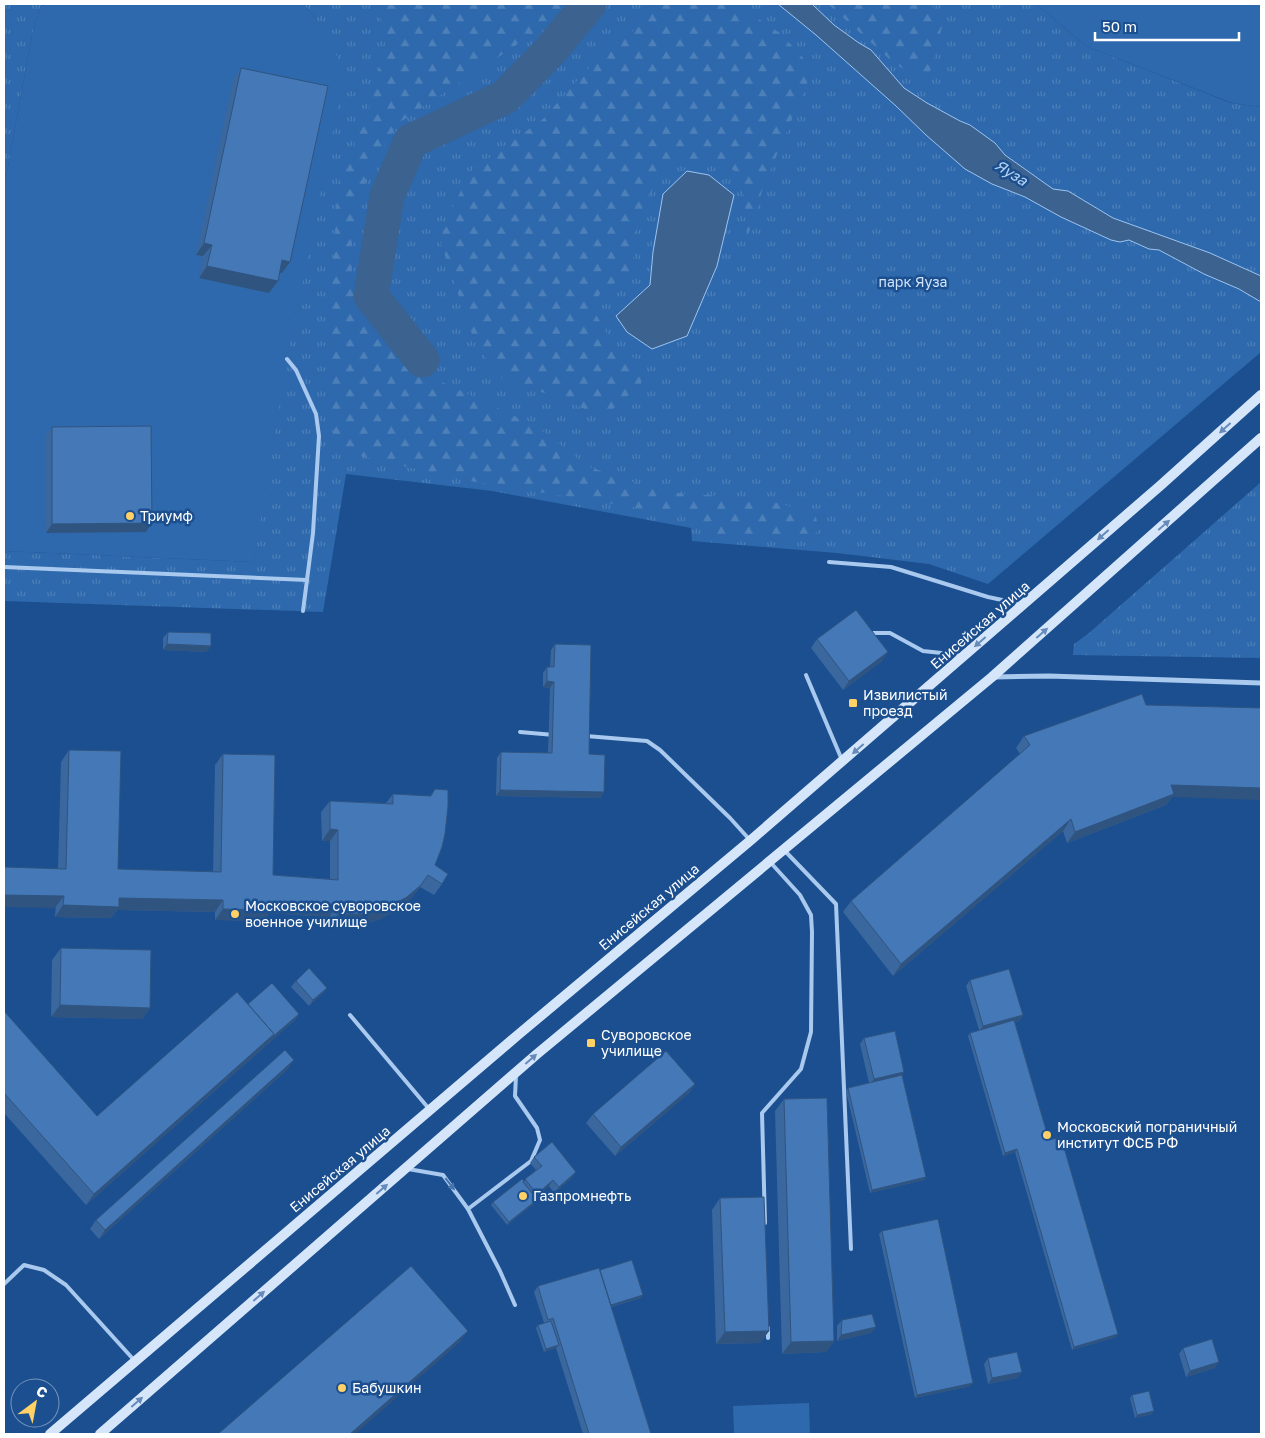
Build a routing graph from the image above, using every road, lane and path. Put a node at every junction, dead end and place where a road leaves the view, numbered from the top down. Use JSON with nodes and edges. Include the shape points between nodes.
{"nodes":[{"id":1,"x":287,"y":358,"type":"dead end"},
{"id":2,"x":1261,"y":396,"type":"edge"},
{"id":3,"x":1261,"y":438,"type":"edge"},
{"id":4,"x":829,"y":562,"type":"dead end"},
{"id":5,"x":4,"y":567,"type":"edge"},
{"id":6,"x":307,"y":580,"type":"junction"},
{"id":7,"x":1023,"y":605,"type":"junction"},
{"id":8,"x":303,"y":611,"type":"dead end"},
{"id":9,"x":873,"y":633,"type":"edge"},
{"id":10,"x":965,"y":655,"type":"junction"},
{"id":11,"x":806,"y":675,"type":"dead end"},
{"id":12,"x":992,"y":676,"type":"junction"},
{"id":13,"x":1261,"y":683,"type":"edge"},
{"id":14,"x":520,"y":732,"type":"dead end"},
{"id":15,"x":558,"y":735,"type":"edge"},
{"id":16,"x":577,"y":736,"type":"edge"},
{"id":17,"x":843,"y":761,"type":"junction"},
{"id":18,"x":751,"y":840,"type":"junction"},
{"id":19,"x":783,"y":850,"type":"junction"},
{"id":20,"x":769,"y":861,"type":"junction"},
{"id":21,"x":350,"y":1015,"type":"dead end"},
{"id":22,"x":516,"y":1072,"type":"junction"},
{"id":23,"x":430,"y":1110,"type":"junction"},
{"id":24,"x":406,"y":1168,"type":"junction"},
{"id":25,"x":468,"y":1209,"type":"junction"},
{"id":26,"x":765,"y":1230,"type":"edge"},
{"id":27,"x":851,"y":1249,"type":"dead end"},
{"id":28,"x":4,"y":1284,"type":"edge"},
{"id":29,"x":515,"y":1305,"type":"dead end"},
{"id":30,"x":767,"y":1318,"type":"edge"},
{"id":31,"x":768,"y":1338,"type":"edge"},
{"id":32,"x":136,"y":1362,"type":"junction"},
{"id":33,"x":50,"y":1434,"type":"edge"},
{"id":34,"x":100,"y":1434,"type":"edge"}],
"edges":[{"from":1,"to":6,"type":"lane","via":[[316,414],[318,436]]},
{"from":2,"to":7,"type":"main road","name":"Енисейская улица","one_way":true},
{"from":12,"to":3,"type":"main road","one_way":true},
{"from":4,"to":7,"type":"lane","via":[[891,566]]},
{"from":5,"to":6,"type":"lane"},
{"from":6,"to":8,"type":"lane"},
{"from":7,"to":10,"type":"main road","name":"Енисейская улица","one_way":true},
{"from":9,"to":10,"type":"lane","via":[[890,633],[923,651]]},
{"from":10,"to":17,"type":"main road","name":"Енисейская улица","one_way":true},
{"from":11,"to":17,"type":"lane"},
{"from":12,"to":13,"type":"street"},
{"from":12,"to":19,"type":"main road"},
{"from":14,"to":15,"type":"lane"},
{"from":16,"to":18,"type":"lane","via":[[647,742],[660,750]]},
{"from":17,"to":18,"type":"main road","name":"Енисейская улица"},
{"from":18,"to":23,"type":"main road","name":"Енисейская улица"},
{"from":19,"to":20,"type":"main road"},
{"from":19,"to":27,"type":"lane","via":[[836,904]]},
{"from":22,"to":20,"type":"main road","one_way":true},
{"from":20,"to":26,"type":"lane","via":[[800,896],[811,914],[812,932],[810,1032],[801,1069],[762,1113]]},
{"from":21,"to":23,"type":"lane"},
{"from":22,"to":24,"type":"main road"},
{"from":22,"to":25,"type":"lane","via":[[515,1096],[537,1128],[540,1140],[530,1160]]},
{"from":23,"to":32,"type":"main road","name":"Енисейская улица"},
{"from":24,"to":25,"type":"lane","one_way":true,"via":[[443,1175]]},
{"from":34,"to":24,"type":"main road","one_way":true},
{"from":25,"to":29,"type":"lane"},
{"from":28,"to":32,"type":"lane","via":[[24,1265],[44,1270],[66,1285]]},
{"from":30,"to":31,"type":"lane"},
{"from":32,"to":33,"type":"main road","name":"Енисейская улица"}]}
